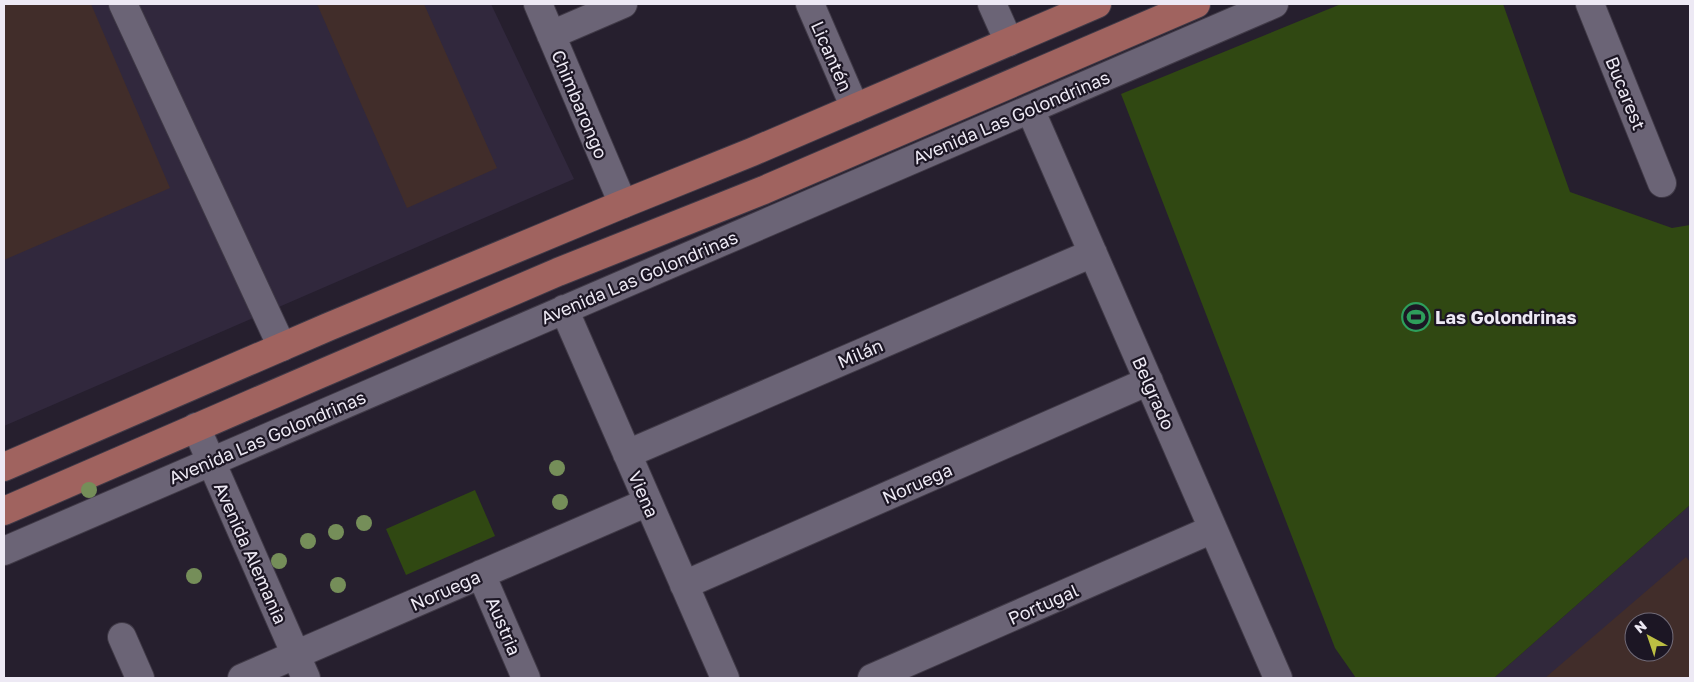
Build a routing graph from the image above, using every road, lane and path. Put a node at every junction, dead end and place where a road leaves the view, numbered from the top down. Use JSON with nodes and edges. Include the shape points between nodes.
{"nodes":[{"id":1,"x":123,"y":4,"type":"edge"},
{"id":2,"x":538,"y":4,"type":"edge"},
{"id":3,"x":623,"y":4,"type":"edge"},
{"id":4,"x":810,"y":4,"type":"edge"},
{"id":5,"x":992,"y":4,"type":"edge"},
{"id":6,"x":1097,"y":4,"type":"edge"},
{"id":7,"x":1196,"y":4,"type":"edge"},
{"id":8,"x":1274,"y":4,"type":"edge"},
{"id":9,"x":1590,"y":4,"type":"edge"},
{"id":10,"x":551,"y":35,"type":"junction"},
{"id":11,"x":1009,"y":42,"type":"junction"},
{"id":12,"x":855,"y":108,"type":"junction"},
{"id":13,"x":1030,"y":109,"type":"junction"},
{"id":14,"x":1662,"y":183,"type":"dead end"},
{"id":15,"x":623,"y":204,"type":"junction"},
{"id":16,"x":1093,"y":253,"type":"junction"},
{"id":17,"x":564,"y":309,"type":"junction"},
{"id":18,"x":282,"y":347,"type":"junction"},
{"id":19,"x":257,"y":358,"type":"junction"},
{"id":20,"x":1149,"y":381,"type":"junction"},
{"id":21,"x":144,"y":406,"type":"junction"},
{"id":22,"x":196,"y":427,"type":"junction"},
{"id":23,"x":627,"y":454,"type":"junction"},
{"id":24,"x":211,"y":460,"type":"junction"},
{"id":25,"x":4,"y":467,"type":"edge"},
{"id":26,"x":648,"y":502,"type":"junction"},
{"id":27,"x":4,"y":511,"type":"edge"},
{"id":28,"x":1213,"y":529,"type":"junction"},
{"id":29,"x":4,"y":550,"type":"edge"},
{"id":30,"x":481,"y":574,"type":"junction"},
{"id":31,"x":684,"y":585,"type":"junction"},
{"id":32,"x":122,"y":637,"type":"dead end"},
{"id":33,"x":301,"y":667,"type":"edge"},
{"id":34,"x":1274,"y":677,"type":"edge"},
{"id":35,"x":140,"y":678,"type":"edge"},
{"id":36,"x":242,"y":678,"type":"edge"},
{"id":37,"x":526,"y":678,"type":"edge"},
{"id":38,"x":725,"y":678,"type":"edge"},
{"id":39,"x":872,"y":678,"type":"edge"}],
"edges":[{"from":1,"to":18,"type":"street"},
{"from":2,"to":10,"type":"street","name":"Chimbarongo"},
{"from":3,"to":10,"type":"street"},
{"from":4,"to":12,"type":"street","name":"Licantén"},
{"from":5,"to":11,"type":"street"},
{"from":6,"to":11,"type":"main road"},
{"from":7,"to":22,"type":"main road","name":"Avenida Las Golondrinas","via":[[773,186],[558,272]]},
{"from":8,"to":13,"type":"street","name":"Avenida Las Golondrinas"},
{"from":9,"to":14,"type":"street","name":"Bucarest"},
{"from":10,"to":15,"type":"street","name":"Chimbarongo"},
{"from":11,"to":12,"type":"main road"},
{"from":12,"to":15,"type":"main road"},
{"from":13,"to":16,"type":"street","name":"Belgrado"},
{"from":13,"to":17,"type":"street","name":"Avenida Las Golondrinas"},
{"from":15,"to":18,"type":"main road"},
{"from":16,"to":20,"type":"street","name":"Belgrado"},
{"from":16,"to":23,"type":"street","name":"Milán"},
{"from":17,"to":23,"type":"street","name":"Viena"},
{"from":17,"to":24,"type":"street","name":"Avenida Las Golondrinas"},
{"from":18,"to":19,"type":"main road"},
{"from":19,"to":21,"type":"main road"},
{"from":19,"to":22,"type":"main road"},
{"from":20,"to":28,"type":"street","name":"Belgrado"},
{"from":20,"to":31,"type":"street","name":"Noruega"},
{"from":21,"to":22,"type":"main road","via":[[173,414]]},
{"from":21,"to":25,"type":"main road"},
{"from":22,"to":24,"type":"street","name":"Avenida Alemania"},
{"from":22,"to":27,"type":"main road","name":"Avenida Las Golondrinas"},
{"from":23,"to":26,"type":"street","name":"Viena"},
{"from":24,"to":29,"type":"street","name":"Avenida Las Golondrinas"},
{"from":24,"to":33,"type":"street","name":"Avenida Alemania"},
{"from":26,"to":30,"type":"street","name":"Noruega"},
{"from":26,"to":31,"type":"street","name":"Viena"},
{"from":28,"to":34,"type":"street","name":"Belgrado"},
{"from":28,"to":39,"type":"street","name":"Portugal"},
{"from":30,"to":33,"type":"street","name":"Noruega"},
{"from":30,"to":37,"type":"street","name":"Austria"},
{"from":31,"to":38,"type":"street","name":"Viena"},
{"from":32,"to":35,"type":"street"},
{"from":33,"to":36,"type":"street","name":"Noruega"}]}
